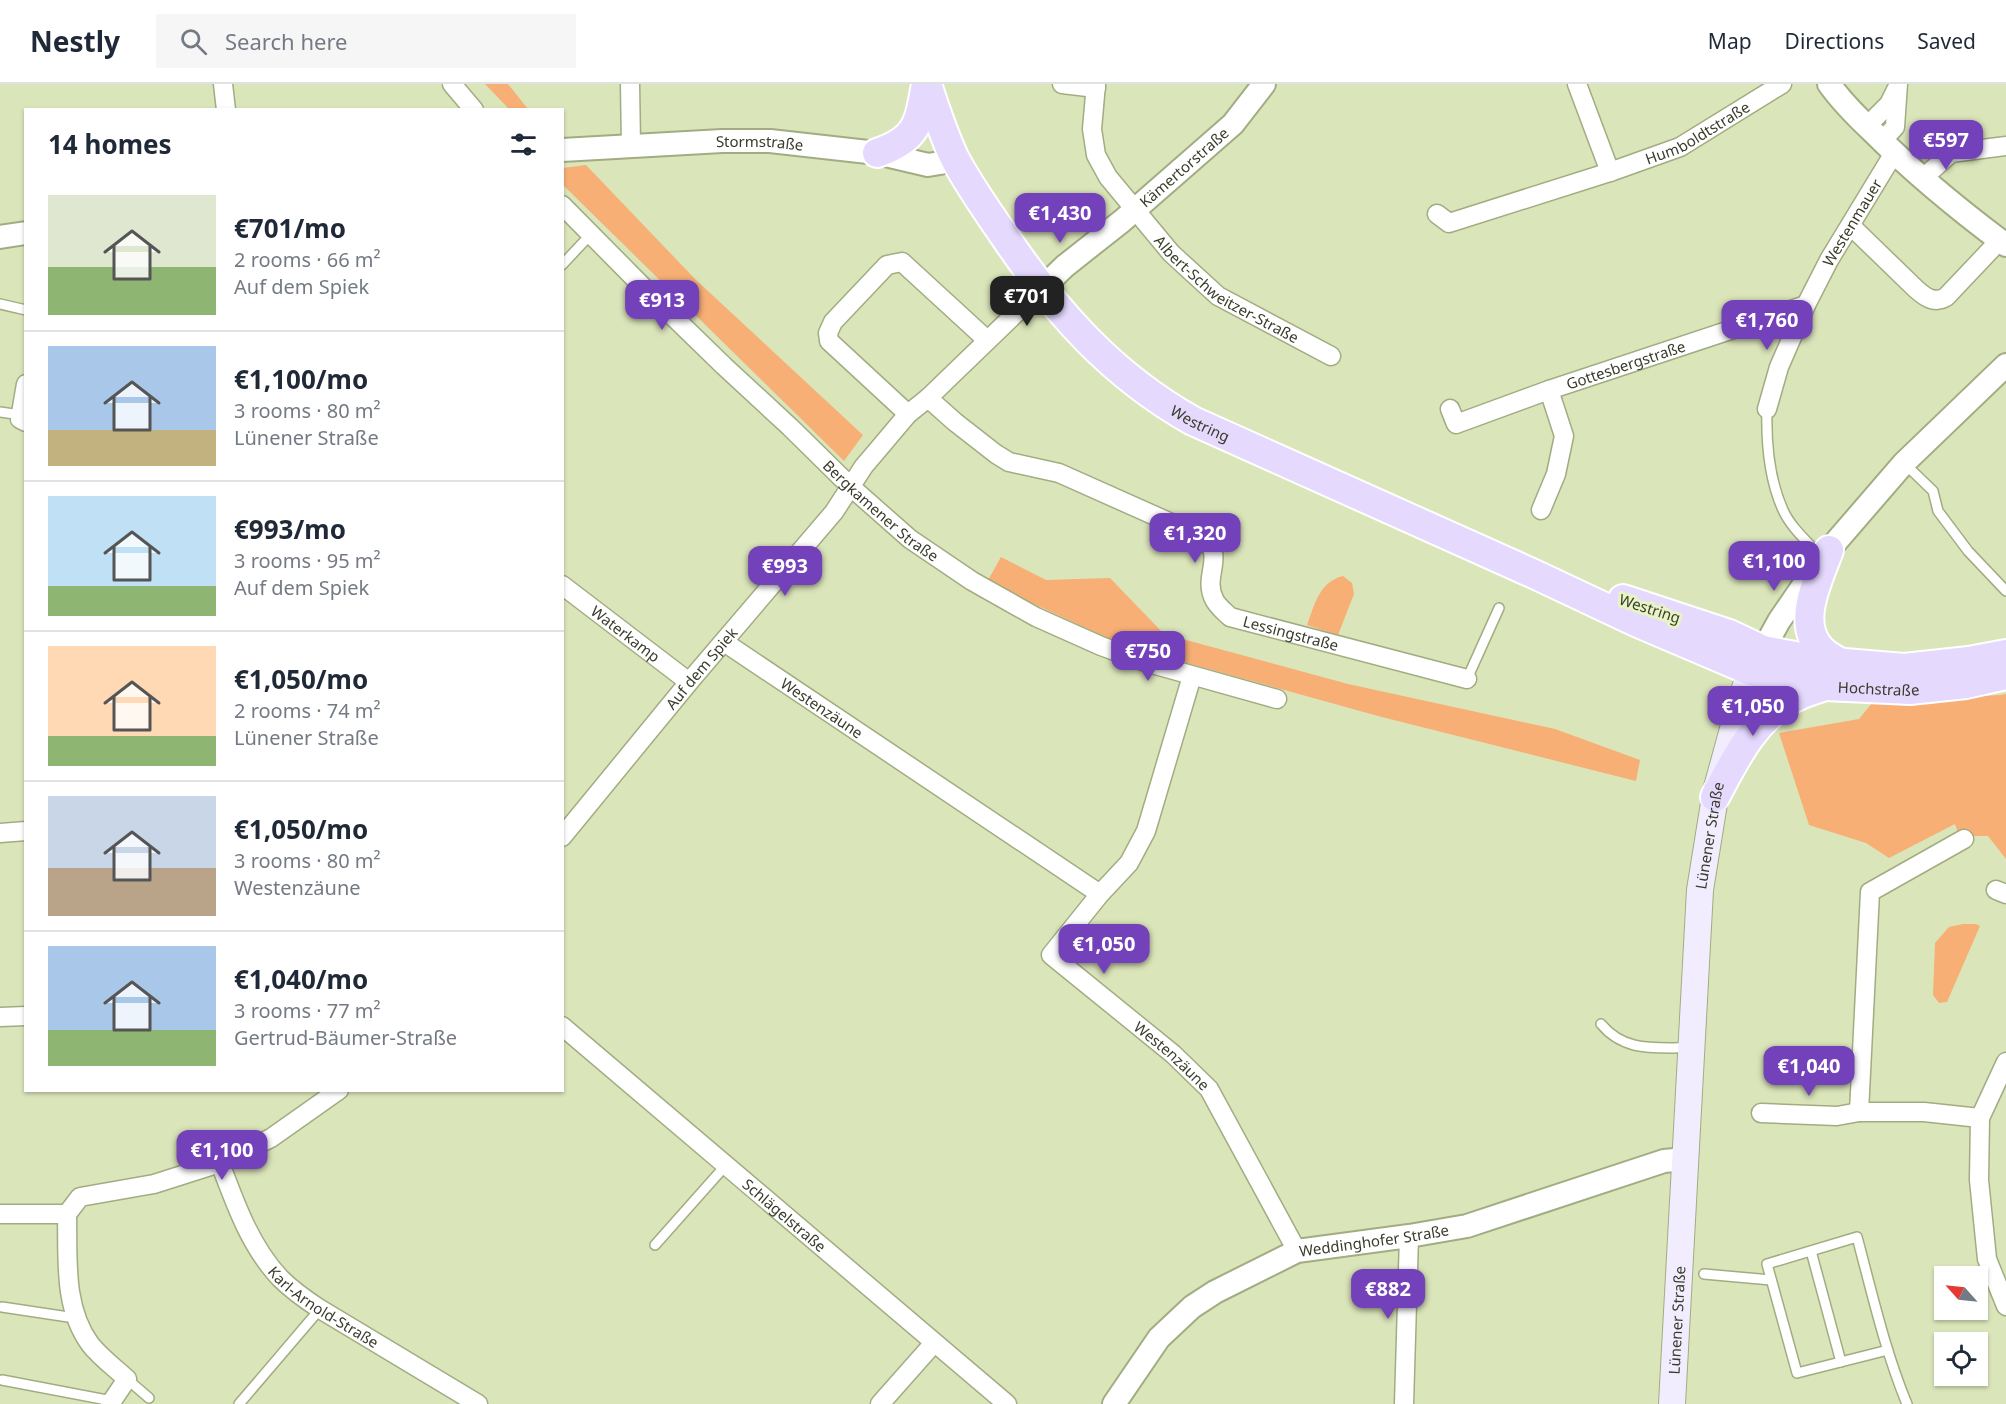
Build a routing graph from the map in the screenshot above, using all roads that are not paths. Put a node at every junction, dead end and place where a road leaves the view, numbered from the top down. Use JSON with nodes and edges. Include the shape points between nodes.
{"nodes":[{"id":1,"x":223,"y":84,"type":"edge"},
{"id":2,"x":452,"y":84,"type":"edge"},
{"id":3,"x":630,"y":84,"type":"edge"},
{"id":4,"x":927,"y":84,"type":"edge"},
{"id":5,"x":1062,"y":84,"type":"edge"},
{"id":6,"x":1264,"y":84,"type":"edge"},
{"id":7,"x":1577,"y":84,"type":"edge"},
{"id":8,"x":1782,"y":84,"type":"edge"},
{"id":9,"x":1830,"y":84,"type":"edge"},
{"id":10,"x":1096,"y":86,"type":"edge"},
{"id":11,"x":1897,"y":87,"type":"edge"},
{"id":12,"x":226,"y":108,"type":"edge"},
{"id":13,"x":472,"y":108,"type":"edge"},
{"id":14,"x":1881,"y":140,"type":"junction"},
{"id":15,"x":631,"y":145,"type":"junction"},
{"id":16,"x":2006,"y":146,"type":"edge"},
{"id":17,"x":564,"y":150,"type":"edge"},
{"id":18,"x":877,"y":153,"type":"junction"},
{"id":19,"x":955,"y":157,"type":"junction"},
{"id":20,"x":1610,"y":172,"type":"junction"},
{"id":21,"x":1923,"y":178,"type":"junction"},
{"id":22,"x":564,"y":206,"type":"edge"},
{"id":23,"x":1136,"y":209,"type":"junction"},
{"id":24,"x":1437,"y":214,"type":"dead end"},
{"id":25,"x":1851,"y":226,"type":"junction"},
{"id":26,"x":24,"y":233,"type":"edge"},
{"id":27,"x":591,"y":234,"type":"junction"},
{"id":28,"x":0,"y":237,"type":"edge"},
{"id":29,"x":2003,"y":242,"type":"edge"},
{"id":30,"x":564,"y":263,"type":"edge"},
{"id":31,"x":1041,"y":289,"type":"junction"},
{"id":32,"x":0,"y":304,"type":"edge"},
{"id":33,"x":1806,"y":305,"type":"junction"},
{"id":34,"x":24,"y":310,"type":"edge"},
{"id":35,"x":987,"y":340,"type":"junction"},
{"id":36,"x":1331,"y":356,"type":"dead end"},
{"id":37,"x":2006,"y":365,"type":"edge"},
{"id":38,"x":1549,"y":390,"type":"junction"},
{"id":39,"x":928,"y":398,"type":"junction"},
{"id":40,"x":1449,"y":409,"type":"dead end"},
{"id":41,"x":1767,"y":409,"type":"joint"},
{"id":42,"x":0,"y":411,"type":"edge"},
{"id":43,"x":908,"y":414,"type":"junction"},
{"id":44,"x":23,"y":419,"type":"edge"},
{"id":45,"x":1904,"y":463,"type":"junction"},
{"id":46,"x":851,"y":487,"type":"junction"},
{"id":47,"x":1541,"y":510,"type":"dead end"},
{"id":48,"x":1825,"y":554,"type":"junction"},
{"id":49,"x":564,"y":587,"type":"edge"},
{"id":50,"x":2006,"y":591,"type":"edge"},
{"id":51,"x":1499,"y":608,"type":"dead end"},
{"id":52,"x":723,"y":642,"type":"junction"},
{"id":53,"x":2006,"y":654,"type":"edge"},
{"id":54,"x":1757,"y":660,"type":"junction"},
{"id":55,"x":1841,"y":663,"type":"junction"},
{"id":56,"x":1192,"y":675,"type":"junction"},
{"id":57,"x":2006,"y":675,"type":"edge"},
{"id":58,"x":1467,"y":680,"type":"joint"},
{"id":59,"x":689,"y":682,"type":"junction"},
{"id":60,"x":1825,"y":686,"type":"junction"},
{"id":61,"x":1277,"y":699,"type":"dead end"},
{"id":62,"x":1715,"y":797,"type":"junction"},
{"id":63,"x":24,"y":831,"type":"edge"},
{"id":64,"x":0,"y":833,"type":"edge"},
{"id":65,"x":564,"y":835,"type":"edge"},
{"id":66,"x":1964,"y":839,"type":"dead end"},
{"id":67,"x":1100,"y":894,"type":"junction"},
{"id":68,"x":24,"y":1016,"type":"edge"},
{"id":69,"x":0,"y":1017,"type":"edge"},
{"id":70,"x":1601,"y":1024,"type":"dead end"},
{"id":71,"x":564,"y":1028,"type":"edge"},
{"id":72,"x":1690,"y":1048,"type":"junction"},
{"id":73,"x":2006,"y":1062,"type":"edge"},
{"id":74,"x":336,"y":1092,"type":"edge"},
{"id":75,"x":1859,"y":1112,"type":"junction"},
{"id":76,"x":1761,"y":1113,"type":"dead end"},
{"id":77,"x":1980,"y":1118,"type":"junction"},
{"id":78,"x":1685,"y":1159,"type":"junction"},
{"id":79,"x":220,"y":1163,"type":"junction"},
{"id":80,"x":726,"y":1165,"type":"junction"},
{"id":81,"x":0,"y":1214,"type":"edge"},
{"id":82,"x":67,"y":1214,"type":"junction"},
{"id":83,"x":1409,"y":1236,"type":"junction"},
{"id":84,"x":655,"y":1245,"type":"dead end"},
{"id":85,"x":1297,"y":1251,"type":"junction"},
{"id":86,"x":1810,"y":1251,"type":"junction"},
{"id":87,"x":1704,"y":1274,"type":"dead end"},
{"id":88,"x":1771,"y":1280,"type":"junction"},
{"id":89,"x":2006,"y":1306,"type":"edge"},
{"id":90,"x":2,"y":1307,"type":"dead end"},
{"id":91,"x":320,"y":1309,"type":"junction"},
{"id":92,"x":75,"y":1318,"type":"junction"},
{"id":93,"x":934,"y":1343,"type":"junction"},
{"id":94,"x":1888,"y":1350,"type":"junction"},
{"id":95,"x":1841,"y":1362,"type":"junction"},
{"id":96,"x":127,"y":1379,"type":"junction"},
{"id":97,"x":2,"y":1380,"type":"dead end"},
{"id":98,"x":149,"y":1398,"type":"dead end"},
{"id":99,"x":111,"y":1402,"type":"edge"},
{"id":100,"x":239,"y":1404,"type":"edge"},
{"id":101,"x":478,"y":1404,"type":"edge"},
{"id":102,"x":880,"y":1404,"type":"edge"},
{"id":103,"x":1007,"y":1404,"type":"edge"},
{"id":104,"x":1114,"y":1404,"type":"edge"},
{"id":105,"x":1404,"y":1404,"type":"edge"},
{"id":106,"x":1672,"y":1404,"type":"edge"},
{"id":107,"x":1907,"y":1404,"type":"edge"}],
"edges":[{"from":1,"to":12,"type":"street"},
{"from":2,"to":13,"type":"street"},
{"from":3,"to":15,"type":"street"},
{"from":4,"to":18,"type":"main road","via":[[917,124],[908,138]]},
{"from":4,"to":19,"type":"main road","name":"Westring"},
{"from":5,"to":10,"type":"street"},
{"from":6,"to":23,"type":"street","name":"Kämertorstraße","via":[[1233,124]]},
{"from":7,"to":20,"type":"street"},
{"from":8,"to":20,"type":"street","name":"Humboldtstraße","via":[[1680,147]]},
{"from":9,"to":14,"type":"street"},
{"from":10,"to":23,"type":"street","name":"Albert-Schweitzer-Straße","via":[[1092,129],[1096,155],[1108,177]]},
{"from":11,"to":14,"type":"street","name":"Westenmauer","via":[[1895,127]]},
{"from":14,"to":21,"type":"street"},
{"from":14,"to":25,"type":"street","name":"Westenmauer"},
{"from":15,"to":17,"type":"street","name":"Stormstraße"},
{"from":15,"to":18,"type":"street","name":"Stormstraße","via":[[770,141]]},
{"from":16,"to":21,"type":"street","via":[[1951,153]]},
{"from":18,"to":19,"type":"street","name":"Stormstraße","via":[[928,165]]},
{"from":19,"to":31,"type":"main road","name":"Westring","via":[[976,195]]},
{"from":20,"to":24,"type":"street","name":"Humboldtstraße","via":[[1449,223]]},
{"from":21,"to":29,"type":"street"},
{"from":22,"to":27,"type":"street","name":"Bergkamener Straße"},
{"from":23,"to":31,"type":"street","name":"Kämertorstraße"},
{"from":23,"to":36,"type":"street","name":"Albert-Schweitzer-Straße","via":[[1171,253],[1218,297]]},
{"from":25,"to":29,"type":"street","via":[[1916,289],[1933,300],[1946,297]]},
{"from":25,"to":33,"type":"street","name":"Westenmauer"},
{"from":26,"to":28,"type":"street"},
{"from":27,"to":30,"type":"lane"},
{"from":27,"to":46,"type":"street","name":"Bergkamener Straße"},
{"from":31,"to":35,"type":"street","name":"Auf dem Spiek"},
{"from":31,"to":54,"type":"main road","name":"Westring","via":[[1112,365],[1144,391],[1206,428],[1636,622]]},
{"from":32,"to":34,"type":"lane"},
{"from":33,"to":38,"type":"street","name":"Gottesbergstraße"},
{"from":33,"to":41,"type":"street","name":"Westenmauer","via":[[1779,367]]},
{"from":35,"to":39,"type":"street","name":"Auf dem Spiek"},
{"from":35,"to":43,"type":"street","via":[[902,262],[887,265],[833,322],[829,341]]},
{"from":37,"to":45,"type":"street","name":"Lünener Straße"},
{"from":38,"to":40,"type":"street","name":"Gottesbergstraße","via":[[1456,424]]},
{"from":38,"to":47,"type":"street","name":"Gottesbergstraße","via":[[1564,436],[1556,474]]},
{"from":39,"to":43,"type":"street","name":"Auf dem Spiek"},
{"from":39,"to":58,"type":"street","name":"Lessingstraße","via":[[1009,462],[1059,472],[1207,539],[1215,559],[1210,580],[1214,600],[1230,617]]},
{"from":41,"to":48,"type":"lane","name":"Westenmauer","via":[[1766,441],[1783,510],[1792,525]]},
{"from":42,"to":44,"type":"lane"},
{"from":43,"to":46,"type":"street","name":"Auf dem Spiek"},
{"from":45,"to":48,"type":"street","name":"Lünener Straße"},
{"from":45,"to":50,"type":"lane","via":[[1933,491],[1938,511],[1968,551]]},
{"from":46,"to":52,"type":"street","name":"Auf dem Spiek"},
{"from":46,"to":56,"type":"street","name":"Bergkamener Straße","via":[[910,539],[972,581],[1036,617],[1101,646]]},
{"from":48,"to":54,"type":"street","name":"Lünener Straße"},
{"from":48,"to":55,"type":"main road","via":[[1808,622],[1823,652]]},
{"from":49,"to":59,"type":"street","name":"Waterkamp"},
{"from":51,"to":58,"type":"lane"},
{"from":52,"to":59,"type":"street","name":"Auf dem Spiek"},
{"from":52,"to":67,"type":"street","name":"Westenzäune"},
{"from":53,"to":55,"type":"main road","name":"Hochstraße","via":[[1904,668]]},
{"from":54,"to":55,"type":"main road","name":"Hochstraße","via":[[1796,657]]},
{"from":54,"to":60,"type":"main road","name":"Hochstraße"},
{"from":54,"to":62,"type":"main road","name":"Lünener Straße","via":[[1741,700]]},
{"from":56,"to":61,"type":"street","name":"Bergkamener Straße"},
{"from":56,"to":67,"type":"street","name":"Westenzäune","via":[[1146,831],[1129,863]]},
{"from":57,"to":60,"type":"main road","name":"Hochstraße","via":[[1910,690]]},
{"from":59,"to":65,"type":"street","name":"Auf dem Spiek"},
{"from":60,"to":62,"type":"main road","via":[[1792,699],[1755,730]]},
{"from":62,"to":72,"type":"main road","name":"Lünener Straße","via":[[1700,890]]},
{"from":63,"to":64,"type":"street"},
{"from":66,"to":75,"type":"street","via":[[1870,892]]},
{"from":67,"to":85,"type":"street","name":"Westenzäune","via":[[1051,955],[1173,1054],[1209,1089]]},
{"from":68,"to":69,"type":"street"},
{"from":70,"to":72,"type":"lane","via":[[1628,1045]]},
{"from":71,"to":80,"type":"street","name":"Schlägelstraße"},
{"from":72,"to":78,"type":"main road","name":"Lünener Straße"},
{"from":73,"to":77,"type":"street"},
{"from":74,"to":79,"type":"street","via":[[271,1138]]},
{"from":75,"to":76,"type":"street","via":[[1836,1116]]},
{"from":75,"to":77,"type":"street","via":[[1924,1112]]},
{"from":77,"to":89,"type":"street","via":[[1979,1180],[1987,1258]]},
{"from":78,"to":83,"type":"street","name":"Weddinghofer Straße","via":[[1664,1161],[1467,1226]]},
{"from":78,"to":106,"type":"main road","name":"Lünener Straße"},
{"from":79,"to":82,"type":"street","via":[[154,1184],[80,1197]]},
{"from":79,"to":91,"type":"street","name":"Karl-Arnold-Straße","via":[[240,1216],[268,1263],[299,1295]]},
{"from":80,"to":84,"type":"lane"},
{"from":80,"to":93,"type":"street","name":"Schlägelstraße"},
{"from":81,"to":82,"type":"street"},
{"from":82,"to":92,"type":"street","via":[[70,1293]]},
{"from":83,"to":85,"type":"street","name":"Weddinghofer Straße"},
{"from":83,"to":105,"type":"street"},
{"from":85,"to":104,"type":"street","name":"Weddinghofer Straße","via":[[1192,1307],[1159,1338]]},
{"from":86,"to":88,"type":"lane","via":[[1767,1264]]},
{"from":86,"to":94,"type":"lane","via":[[1857,1237]]},
{"from":86,"to":95,"type":"lane"},
{"from":87,"to":88,"type":"lane"},
{"from":88,"to":95,"type":"lane","via":[[1797,1373]]},
{"from":90,"to":92,"type":"lane"},
{"from":91,"to":100,"type":"lane"},
{"from":91,"to":101,"type":"street","name":"Karl-Arnold-Straße"},
{"from":92,"to":96,"type":"street","via":[[91,1344]]},
{"from":93,"to":102,"type":"street"},
{"from":93,"to":103,"type":"street","name":"Schlägelstraße"},
{"from":94,"to":95,"type":"lane"},
{"from":94,"to":107,"type":"lane"},
{"from":96,"to":98,"type":"lane"},
{"from":96,"to":99,"type":"street"},
{"from":97,"to":99,"type":"lane"}]}
